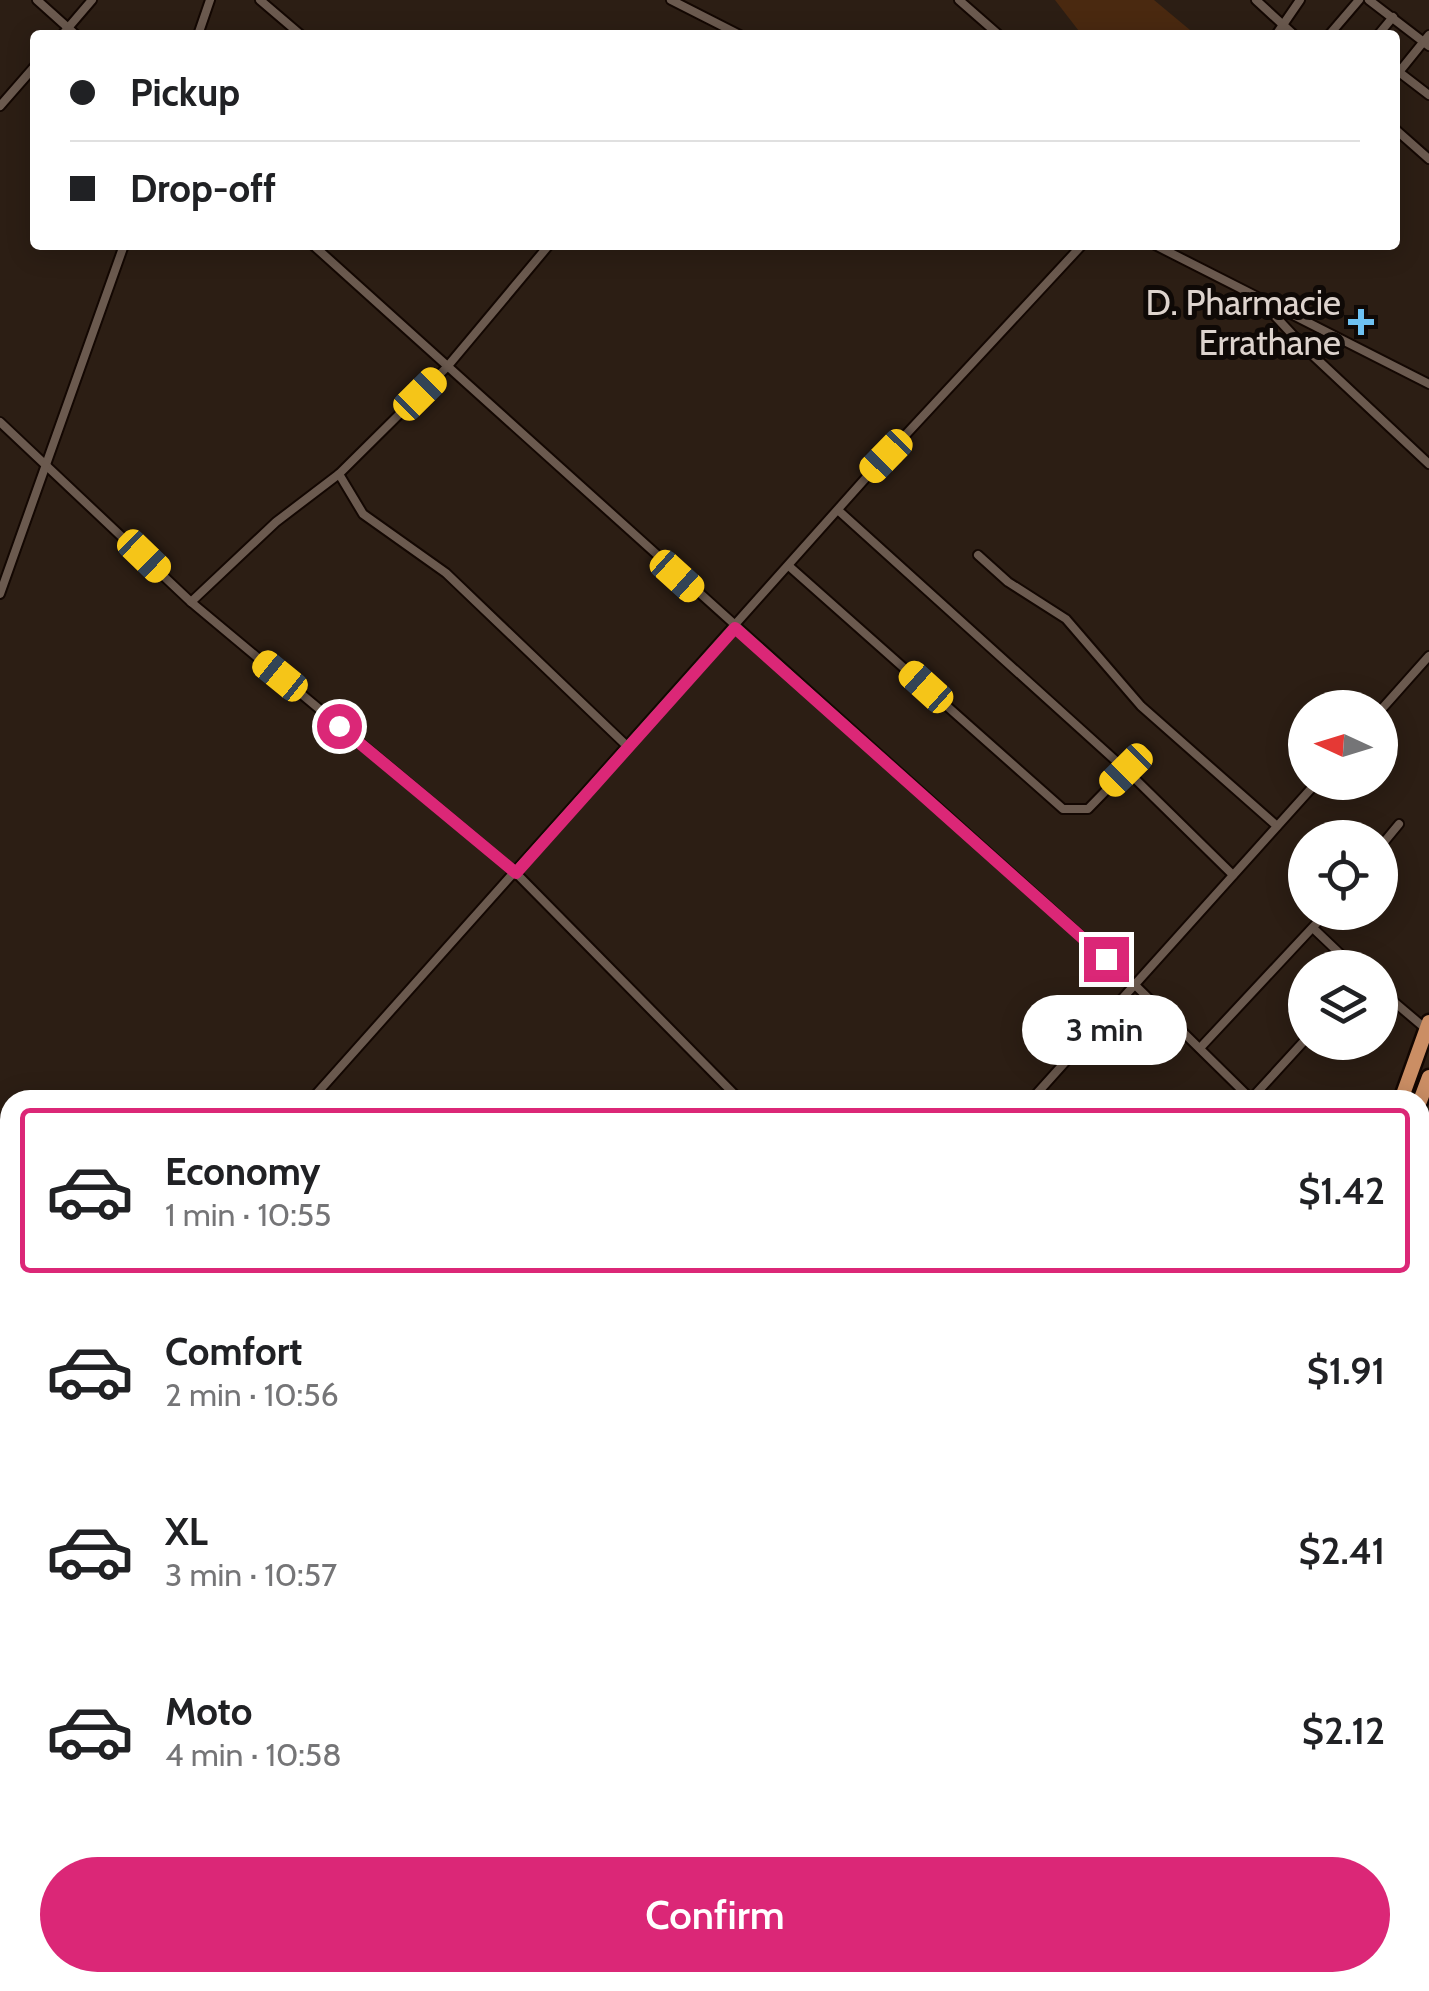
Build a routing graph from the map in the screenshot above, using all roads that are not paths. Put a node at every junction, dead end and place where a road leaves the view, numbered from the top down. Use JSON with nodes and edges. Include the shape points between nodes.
{"nodes":[{"id":1,"x":37,"y":0,"type":"edge"},
{"id":2,"x":92,"y":0,"type":"edge"},
{"id":3,"x":210,"y":0,"type":"edge"},
{"id":4,"x":260,"y":0,"type":"edge"},
{"id":5,"x":671,"y":0,"type":"edge"},
{"id":6,"x":958,"y":0,"type":"edge"},
{"id":7,"x":1256,"y":0,"type":"edge"},
{"id":8,"x":1300,"y":0,"type":"edge"},
{"id":9,"x":1359,"y":0,"type":"edge"},
{"id":10,"x":1375,"y":2,"type":"edge"},
{"id":11,"x":1393,"y":17,"type":"junction"},
{"id":12,"x":1284,"y":26,"type":"junction"},
{"id":13,"x":64,"y":30,"type":"edge"},
{"id":14,"x":66,"y":30,"type":"edge"},
{"id":15,"x":200,"y":30,"type":"edge"},
{"id":16,"x":295,"y":30,"type":"edge"},
{"id":17,"x":721,"y":30,"type":"edge"},
{"id":18,"x":993,"y":30,"type":"edge"},
{"id":19,"x":1280,"y":30,"type":"edge"},
{"id":20,"x":1288,"y":30,"type":"edge"},
{"id":21,"x":1333,"y":30,"type":"edge"},
{"id":22,"x":1382,"y":30,"type":"edge"},
{"id":23,"x":1427,"y":41,"type":"edge"},
{"id":24,"x":1400,"y":71,"type":"edge"},
{"id":25,"x":30,"y":72,"type":"edge"},
{"id":26,"x":1400,"y":76,"type":"edge"},
{"id":27,"x":1429,"y":95,"type":"edge"},
{"id":28,"x":0,"y":106,"type":"edge"},
{"id":29,"x":1400,"y":133,"type":"edge"},
{"id":30,"x":1429,"y":159,"type":"edge"},
{"id":31,"x":122,"y":250,"type":"edge"},
{"id":32,"x":318,"y":250,"type":"edge"},
{"id":33,"x":544,"y":250,"type":"edge"},
{"id":34,"x":1077,"y":250,"type":"edge"},
{"id":35,"x":1165,"y":250,"type":"edge"},
{"id":36,"x":1258,"y":297,"type":"junction"},
{"id":37,"x":447,"y":367,"type":"junction"},
{"id":38,"x":1429,"y":384,"type":"edge"},
{"id":39,"x":0,"y":422,"type":"edge"},
{"id":40,"x":48,"y":462,"type":"junction"},
{"id":41,"x":1429,"y":464,"type":"edge"},
{"id":42,"x":339,"y":474,"type":"junction"},
{"id":43,"x":839,"y":511,"type":"junction"},
{"id":44,"x":978,"y":555,"type":"dead end"},
{"id":45,"x":790,"y":567,"type":"junction"},
{"id":46,"x":0,"y":594,"type":"edge"},
{"id":47,"x":191,"y":602,"type":"junction"},
{"id":48,"x":735,"y":628,"type":"junction"},
{"id":49,"x":1429,"y":656,"type":"edge"},
{"id":50,"x":1398,"y":691,"type":"edge"},
{"id":51,"x":627,"y":746,"type":"junction"},
{"id":52,"x":1126,"y":770,"type":"junction"},
{"id":53,"x":1301,"y":800,"type":"edge"},
{"id":54,"x":1277,"y":826,"type":"junction"},
{"id":55,"x":516,"y":873,"type":"junction"},
{"id":56,"x":1233,"y":874,"type":"junction"},
{"id":57,"x":1312,"y":930,"type":"edge"},
{"id":58,"x":1316,"y":930,"type":"edge"},
{"id":59,"x":1337,"y":950,"type":"edge"},
{"id":60,"x":1134,"y":984,"type":"junction"},
{"id":61,"x":1398,"y":1004,"type":"edge"},
{"id":62,"x":1428,"y":1026,"type":"edge"},
{"id":63,"x":1200,"y":1048,"type":"junction"},
{"id":64,"x":1288,"y":1059,"type":"edge"},
{"id":65,"x":321,"y":1090,"type":"edge"},
{"id":66,"x":730,"y":1090,"type":"edge"},
{"id":67,"x":1040,"y":1090,"type":"edge"},
{"id":68,"x":1243,"y":1090,"type":"edge"},
{"id":69,"x":1260,"y":1090,"type":"edge"},
{"id":70,"x":1405,"y":1090,"type":"edge"}],
"edges":[{"from":1,"to":13,"type":"street"},
{"from":2,"to":14,"type":"street"},
{"from":3,"to":15,"type":"street"},
{"from":4,"to":16,"type":"street"},
{"from":5,"to":17,"type":"street"},
{"from":6,"to":18,"type":"street"},
{"from":7,"to":12,"type":"street"},
{"from":8,"to":12,"type":"street"},
{"from":9,"to":21,"type":"street"},
{"from":10,"to":11,"type":"street"},
{"from":11,"to":22,"type":"street"},
{"from":11,"to":23,"type":"street"},
{"from":12,"to":19,"type":"street"},
{"from":12,"to":20,"type":"street"},
{"from":23,"to":24,"type":"street"},
{"from":25,"to":28,"type":"street"},
{"from":26,"to":27,"type":"street"},
{"from":29,"to":30,"type":"street"},
{"from":31,"to":40,"type":"street"},
{"from":32,"to":37,"type":"street"},
{"from":33,"to":37,"type":"street"},
{"from":34,"to":43,"type":"street"},
{"from":35,"to":36,"type":"street"},
{"from":36,"to":38,"type":"street"},
{"from":36,"to":41,"type":"street"},
{"from":37,"to":42,"type":"street"},
{"from":37,"to":48,"type":"street"},
{"from":39,"to":40,"type":"street"},
{"from":40,"to":46,"type":"street"},
{"from":40,"to":47,"type":"street"},
{"from":42,"to":47,"type":"street"},
{"from":42,"to":51,"type":"street","via":[[363,514],[446,573]]},
{"from":43,"to":45,"type":"street"},
{"from":43,"to":52,"type":"street"},
{"from":44,"to":54,"type":"street","via":[[1066,619],[1141,706]]},
{"from":45,"to":48,"type":"street"},
{"from":45,"to":52,"type":"street","via":[[1063,809],[1088,808]]},
{"from":47,"to":55,"type":"street"},
{"from":48,"to":51,"type":"street"},
{"from":48,"to":60,"type":"street"},
{"from":49,"to":50,"type":"street"},
{"from":51,"to":55,"type":"street"},
{"from":52,"to":56,"type":"street"},
{"from":53,"to":54,"type":"street"},
{"from":54,"to":56,"type":"street"},
{"from":55,"to":65,"type":"street"},
{"from":55,"to":66,"type":"street"},
{"from":56,"to":60,"type":"street"},
{"from":57,"to":63,"type":"street"},
{"from":58,"to":59,"type":"street"},
{"from":60,"to":63,"type":"street"},
{"from":60,"to":67,"type":"street"},
{"from":61,"to":62,"type":"street"},
{"from":62,"to":70,"type":"highway"},
{"from":63,"to":68,"type":"street"},
{"from":64,"to":69,"type":"street"}]}
